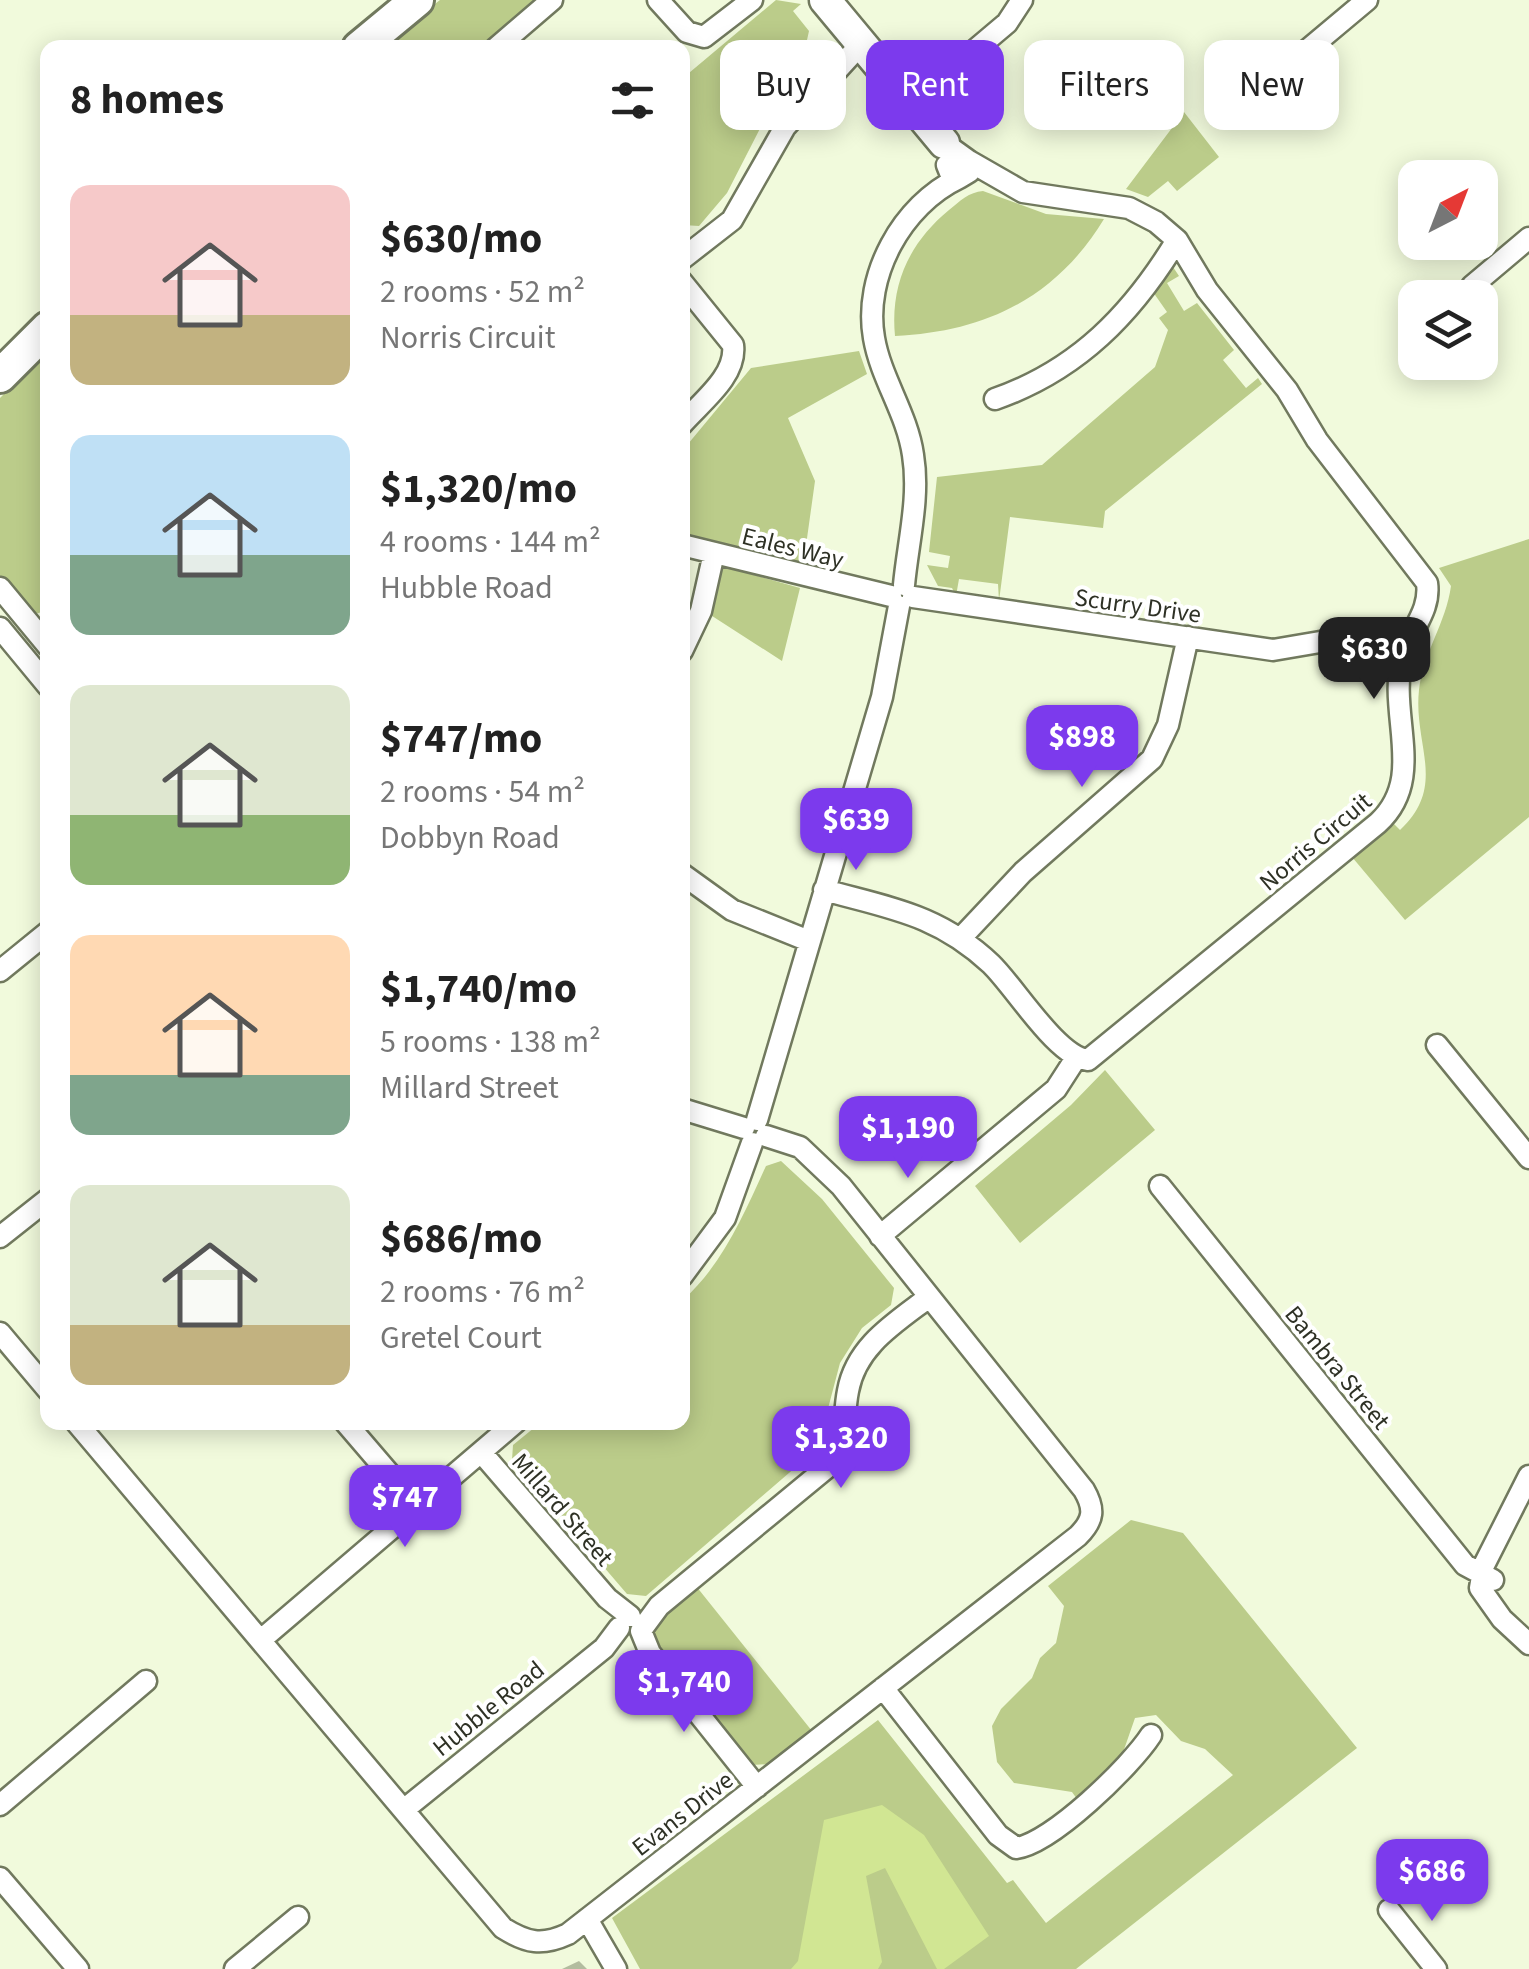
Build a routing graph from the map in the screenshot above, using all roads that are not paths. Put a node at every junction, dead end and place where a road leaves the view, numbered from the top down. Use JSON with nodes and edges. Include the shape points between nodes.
{"nodes":[{"id":1,"x":417,"y":0,"type":"edge"},
{"id":2,"x":552,"y":0,"type":"edge"},
{"id":3,"x":658,"y":0,"type":"edge"},
{"id":4,"x":752,"y":0,"type":"edge"},
{"id":5,"x":825,"y":0,"type":"edge"},
{"id":6,"x":1022,"y":0,"type":"edge"},
{"id":7,"x":1367,"y":0,"type":"edge"},
{"id":8,"x":369,"y":40,"type":"edge"},
{"id":9,"x":505,"y":40,"type":"edge"},
{"id":10,"x":987,"y":40,"type":"edge"},
{"id":11,"x":1319,"y":40,"type":"edge"},
{"id":12,"x":865,"y":48,"type":"joint"},
{"id":13,"x":929,"y":130,"type":"edge"},
{"id":14,"x":954,"y":167,"type":"junction"},
{"id":15,"x":1529,"y":238,"type":"edge"},
{"id":16,"x":1177,"y":240,"type":"junction"},
{"id":17,"x":690,"y":253,"type":"edge"},
{"id":18,"x":1479,"y":280,"type":"edge"},
{"id":19,"x":690,"y":292,"type":"edge"},
{"id":20,"x":40,"y":311,"type":"edge"},
{"id":21,"x":40,"y":336,"type":"edge"},
{"id":22,"x":0,"y":346,"type":"edge"},
{"id":23,"x":0,"y":376,"type":"edge"},
{"id":24,"x":995,"y":399,"type":"dead end"},
{"id":25,"x":690,"y":415,"type":"edge"},
{"id":26,"x":690,"y":547,"type":"edge"},
{"id":27,"x":714,"y":553,"type":"junction"},
{"id":28,"x":0,"y":588,"type":"edge"},
{"id":29,"x":902,"y":596,"type":"junction"},
{"id":30,"x":40,"y":622,"type":"edge"},
{"id":31,"x":690,"y":634,"type":"edge"},
{"id":32,"x":7,"y":635,"type":"edge"},
{"id":33,"x":1181,"y":636,"type":"junction"},
{"id":34,"x":1405,"y":649,"type":"junction"},
{"id":35,"x":40,"y":676,"type":"edge"},
{"id":36,"x":690,"y":880,"type":"edge"},
{"id":37,"x":825,"y":885,"type":"junction"},
{"id":38,"x":811,"y":935,"type":"junction"},
{"id":39,"x":40,"y":938,"type":"edge"},
{"id":40,"x":965,"y":942,"type":"junction"},
{"id":41,"x":0,"y":971,"type":"edge"},
{"id":42,"x":1437,"y":1045,"type":"dead end"},
{"id":43,"x":1076,"y":1058,"type":"junction"},
{"id":44,"x":690,"y":1112,"type":"edge"},
{"id":45,"x":755,"y":1132,"type":"junction"},
{"id":46,"x":1529,"y":1158,"type":"edge"},
{"id":47,"x":1160,"y":1186,"type":"dead end"},
{"id":48,"x":40,"y":1205,"type":"edge"},
{"id":49,"x":880,"y":1236,"type":"junction"},
{"id":50,"x":0,"y":1237,"type":"edge"},
{"id":51,"x":690,"y":1265,"type":"edge"},
{"id":52,"x":929,"y":1297,"type":"junction"},
{"id":53,"x":0,"y":1333,"type":"edge"},
{"id":54,"x":40,"y":1380,"type":"edge"},
{"id":55,"x":83,"y":1430,"type":"edge"},
{"id":56,"x":352,"y":1430,"type":"edge"},
{"id":57,"x":506,"y":1430,"type":"edge"},
{"id":58,"x":480,"y":1452,"type":"junction"},
{"id":59,"x":1529,"y":1476,"type":"edge"},
{"id":60,"x":417,"y":1506,"type":"junction"},
{"id":61,"x":1487,"y":1578,"type":"junction"},
{"id":62,"x":630,"y":1628,"type":"junction"},
{"id":63,"x":262,"y":1639,"type":"junction"},
{"id":64,"x":1526,"y":1641,"type":"edge"},
{"id":65,"x":146,"y":1681,"type":"dead end"},
{"id":66,"x":883,"y":1688,"type":"junction"},
{"id":67,"x":1151,"y":1736,"type":"dead end"},
{"id":68,"x":756,"y":1787,"type":"junction"},
{"id":69,"x":0,"y":1805,"type":"edge"},
{"id":70,"x":406,"y":1808,"type":"junction"},
{"id":71,"x":0,"y":1878,"type":"edge"},
{"id":72,"x":1389,"y":1910,"type":"dead end"},
{"id":73,"x":298,"y":1917,"type":"dead end"},
{"id":74,"x":586,"y":1919,"type":"junction"},
{"id":75,"x":78,"y":1969,"type":"edge"},
{"id":76,"x":235,"y":1969,"type":"edge"},
{"id":77,"x":616,"y":1969,"type":"edge"},
{"id":78,"x":1436,"y":1969,"type":"edge"}],
"edges":[{"from":1,"to":8,"type":"main road"},
{"from":2,"to":9,"type":"street"},
{"from":3,"to":4,"type":"street","via":[[686,32],[704,36]]},
{"from":5,"to":12,"type":"street"},
{"from":6,"to":10,"type":"street"},
{"from":7,"to":11,"type":"street"},
{"from":12,"to":17,"type":"street","via":[[785,127],[732,220]]},
{"from":13,"to":14,"type":"street"},
{"from":14,"to":16,"type":"street","name":"Norris Circuit","via":[[1036,195],[1128,208]]},
{"from":14,"to":29,"type":"street","via":[[898,232],[874,302],[874,336],[909,434],[916,479]]},
{"from":15,"to":18,"type":"street"},
{"from":16,"to":24,"type":"street","via":[[1136,301],[1094,345],[1046,378]]},
{"from":16,"to":34,"type":"street","name":"Norris Circuit","via":[[1316,440],[1427,583],[1426,605]]},
{"from":19,"to":25,"type":"street","via":[[732,345],[734,357]]},
{"from":20,"to":22,"type":"main road"},
{"from":21,"to":23,"type":"main road"},
{"from":26,"to":27,"type":"street","name":"Eales Way"},
{"from":27,"to":29,"type":"street","name":"Eales Way"},
{"from":27,"to":31,"type":"street"},
{"from":28,"to":30,"type":"street"},
{"from":29,"to":33,"type":"street","name":"Scurry Drive"},
{"from":29,"to":37,"type":"street","via":[[882,696]]},
{"from":30,"to":32,"type":"street"},
{"from":32,"to":35,"type":"street"},
{"from":33,"to":34,"type":"street","name":"Scurry Drive","via":[[1273,650],[1320,642]]},
{"from":33,"to":40,"type":"street","via":[[1162,744],[1146,767],[1023,872]]},
{"from":34,"to":43,"type":"street","name":"Norris Circuit","via":[[1399,684],[1404,782],[1392,810],[1098,1056]]},
{"from":36,"to":38,"type":"street","via":[[720,904]]},
{"from":37,"to":38,"type":"street"},
{"from":37,"to":40,"type":"street","via":[[879,901]]},
{"from":38,"to":45,"type":"street"},
{"from":39,"to":41,"type":"street"},
{"from":40,"to":43,"type":"street"},
{"from":42,"to":46,"type":"street"},
{"from":43,"to":49,"type":"street","via":[[1056,1089]]},
{"from":44,"to":45,"type":"street","name":"Evans Drive"},
{"from":45,"to":49,"type":"street","name":"Evans Drive","via":[[812,1156]]},
{"from":45,"to":51,"type":"street","via":[[725,1218]]},
{"from":47,"to":61,"type":"street","name":"Bambra Street","via":[[1465,1565]]},
{"from":48,"to":50,"type":"street"},
{"from":49,"to":52,"type":"street","name":"Evans Drive"},
{"from":52,"to":62,"type":"street","name":"Hubble Road","via":[[877,1337],[855,1367],[835,1461]]},
{"from":52,"to":66,"type":"street","name":"Evans Drive","via":[[1084,1490],[1093,1512],[1078,1536]]},
{"from":53,"to":54,"type":"street"},
{"from":55,"to":63,"type":"street","name":"Evans Drive"},
{"from":56,"to":60,"type":"street"},
{"from":57,"to":58,"type":"street"},
{"from":58,"to":60,"type":"street"},
{"from":58,"to":62,"type":"street","name":"Millard Street"},
{"from":59,"to":61,"type":"street"},
{"from":60,"to":63,"type":"street"},
{"from":61,"to":64,"type":"street","name":"Bambra Street","via":[[1486,1599]]},
{"from":62,"to":68,"type":"street","name":"Millard Street"},
{"from":62,"to":70,"type":"street","name":"Hubble Road"},
{"from":63,"to":70,"type":"street","name":"Evans Drive"},
{"from":65,"to":69,"type":"street"},
{"from":66,"to":67,"type":"street","via":[[998,1835],[1016,1848],[1038,1840],[1121,1774]]},
{"from":66,"to":68,"type":"street","name":"Evans Drive"},
{"from":68,"to":74,"type":"street","name":"Evans Drive"},
{"from":70,"to":74,"type":"street","name":"Evans Drive","via":[[514,1935],[535,1944],[554,1941]]},
{"from":71,"to":75,"type":"street"},
{"from":72,"to":78,"type":"street"},
{"from":73,"to":76,"type":"street"},
{"from":74,"to":77,"type":"street"}]}
